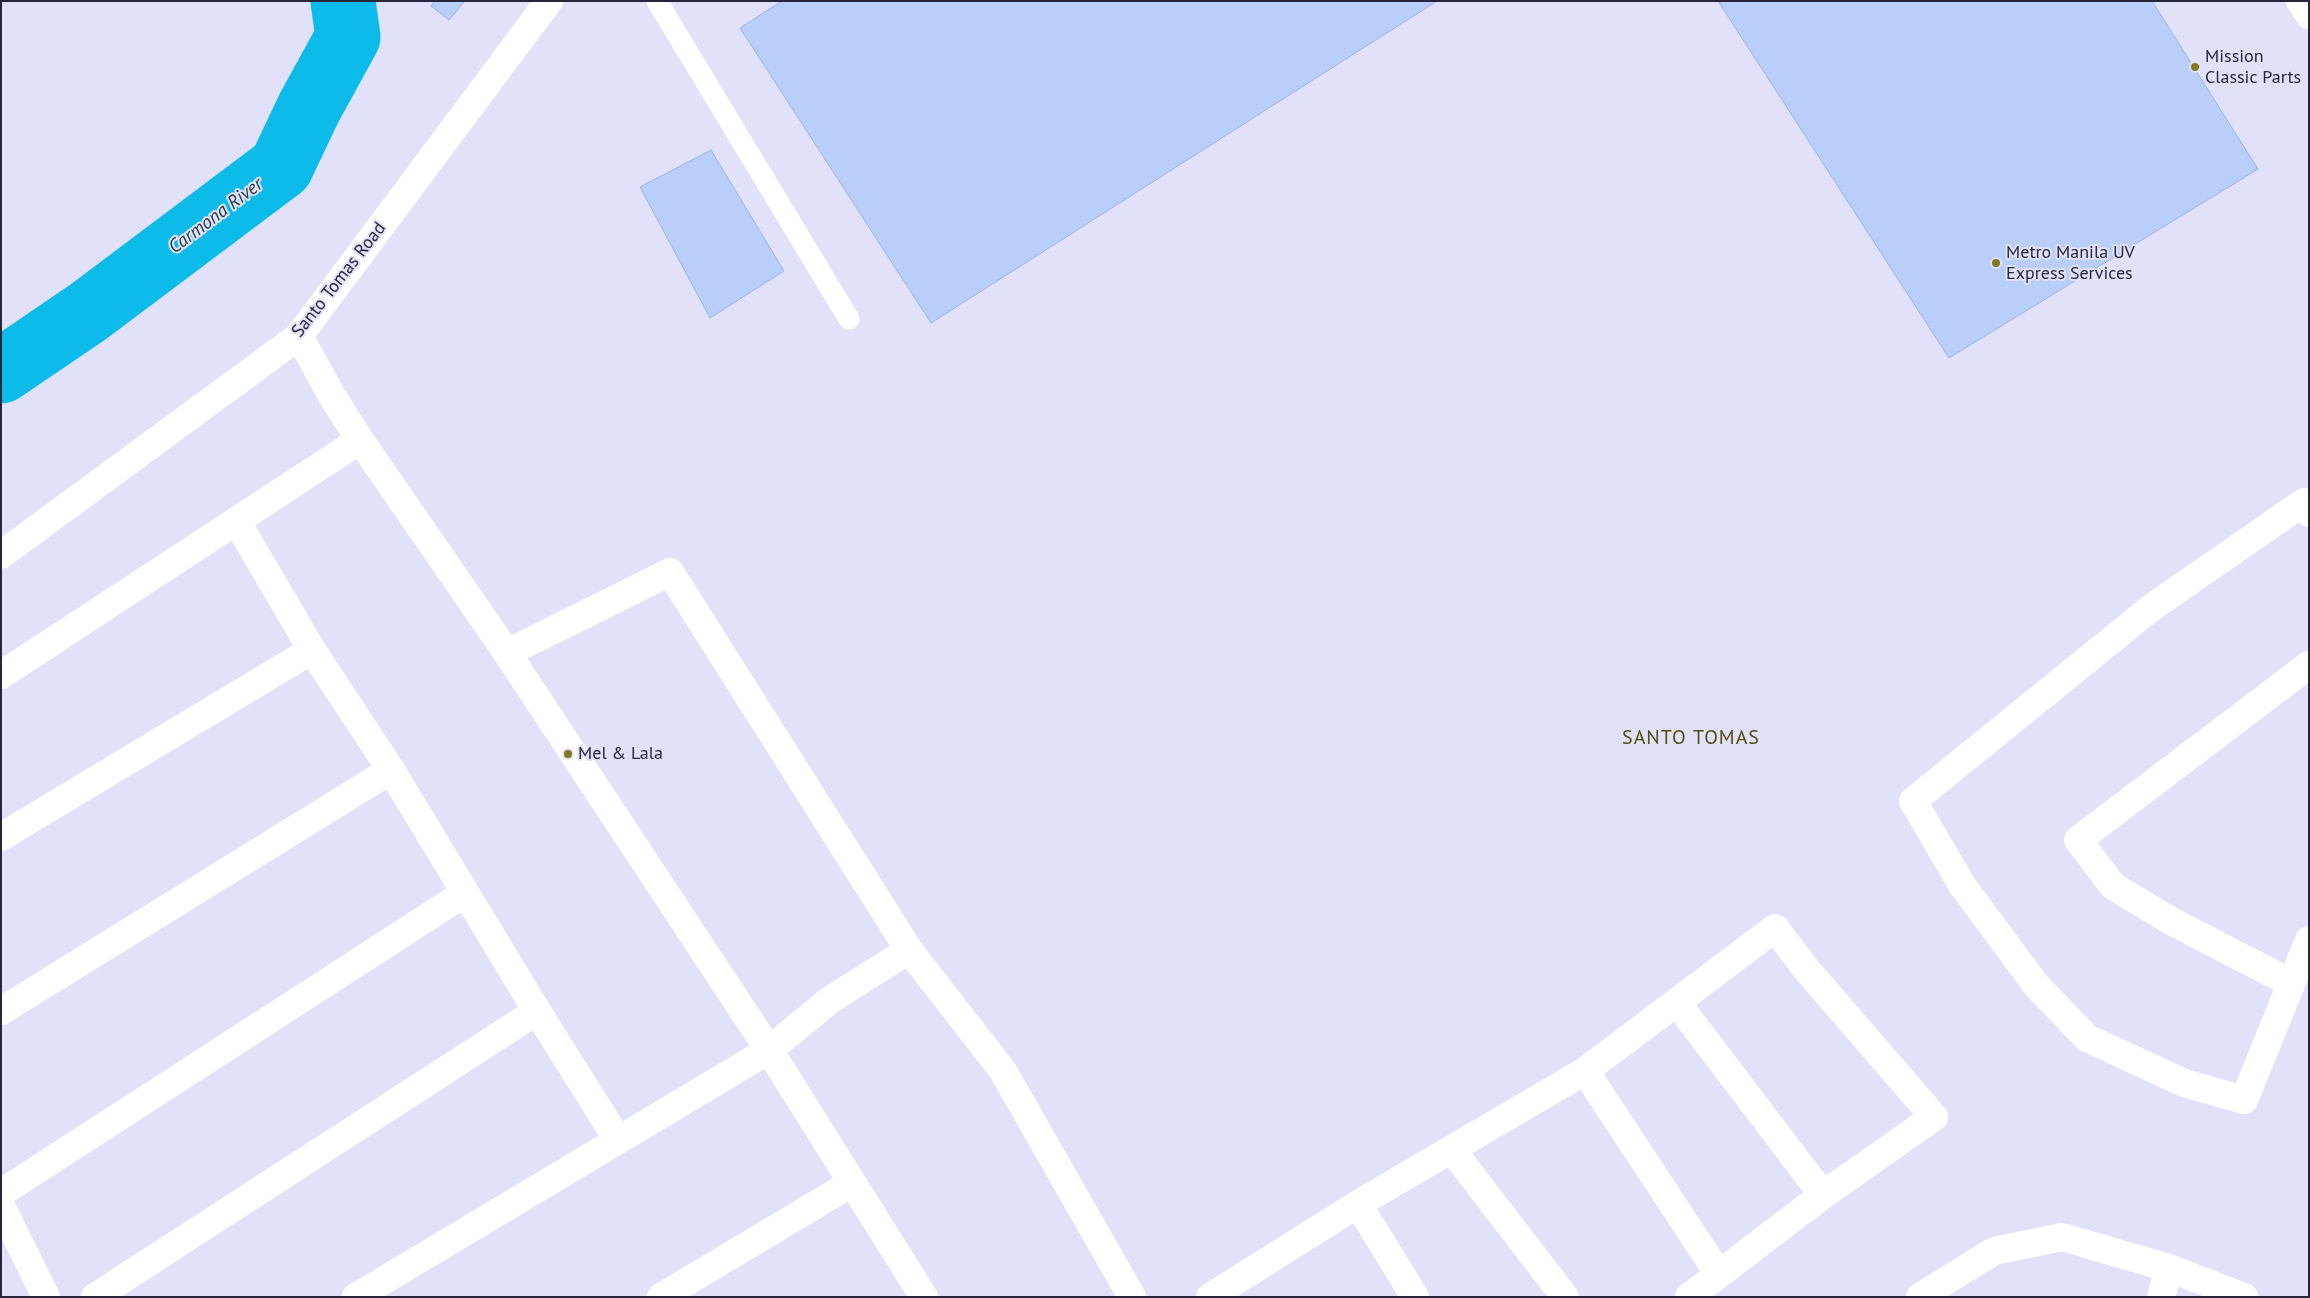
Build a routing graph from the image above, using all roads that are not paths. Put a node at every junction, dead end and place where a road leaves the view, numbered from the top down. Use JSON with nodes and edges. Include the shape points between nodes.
{"nodes":[{"id":1,"x":549,"y":1,"type":"edge"},
{"id":2,"x":657,"y":1,"type":"edge"},
{"id":3,"x":2300,"y":1,"type":"edge"},
{"id":4,"x":2309,"y":15,"type":"edge"},
{"id":5,"x":849,"y":319,"type":"dead end"},
{"id":6,"x":298,"y":336,"type":"junction"},
{"id":7,"x":360,"y":440,"type":"junction"},
{"id":8,"x":2309,"y":513,"type":"edge"},
{"id":9,"x":237,"y":522,"type":"junction"},
{"id":10,"x":1,"y":555,"type":"edge"},
{"id":11,"x":312,"y":650,"type":"junction"},
{"id":12,"x":507,"y":653,"type":"junction"},
{"id":13,"x":2309,"y":665,"type":"edge"},
{"id":14,"x":1,"y":675,"type":"edge"},
{"id":15,"x":391,"y":770,"type":"junction"},
{"id":16,"x":1,"y":837,"type":"edge"},
{"id":17,"x":465,"y":893,"type":"junction"},
{"id":18,"x":2309,"y":940,"type":"edge"},
{"id":19,"x":909,"y":950,"type":"junction"},
{"id":20,"x":2291,"y":983,"type":"junction"},
{"id":21,"x":1678,"y":1003,"type":"junction"},
{"id":22,"x":1,"y":1011,"type":"edge"},
{"id":23,"x":537,"y":1011,"type":"junction"},
{"id":24,"x":769,"y":1050,"type":"junction"},
{"id":25,"x":1585,"y":1072,"type":"junction"},
{"id":26,"x":618,"y":1140,"type":"junction"},
{"id":27,"x":1452,"y":1150,"type":"junction"},
{"id":28,"x":852,"y":1183,"type":"junction"},
{"id":29,"x":1,"y":1193,"type":"edge"},
{"id":30,"x":1823,"y":1195,"type":"junction"},
{"id":31,"x":1358,"y":1204,"type":"junction"},
{"id":32,"x":1,"y":1206,"type":"edge"},
{"id":33,"x":2169,"y":1268,"type":"junction"},
{"id":34,"x":1718,"y":1273,"type":"junction"},
{"id":35,"x":46,"y":1297,"type":"edge"},
{"id":36,"x":95,"y":1297,"type":"edge"},
{"id":37,"x":356,"y":1297,"type":"edge"},
{"id":38,"x":661,"y":1297,"type":"edge"},
{"id":39,"x":924,"y":1297,"type":"edge"},
{"id":40,"x":1132,"y":1297,"type":"edge"},
{"id":41,"x":1210,"y":1297,"type":"edge"},
{"id":42,"x":1415,"y":1297,"type":"edge"},
{"id":43,"x":1565,"y":1297,"type":"edge"},
{"id":44,"x":1689,"y":1297,"type":"edge"},
{"id":45,"x":1920,"y":1297,"type":"edge"},
{"id":46,"x":2161,"y":1297,"type":"edge"},
{"id":47,"x":2244,"y":1297,"type":"edge"}],
"edges":[{"from":1,"to":6,"type":"street","name":"Santo Tomas Road"},
{"from":2,"to":5,"type":"lane"},
{"from":3,"to":4,"type":"street"},
{"from":6,"to":7,"type":"street"},
{"from":6,"to":10,"type":"street","name":"Santo Tomas Road"},
{"from":7,"to":9,"type":"street"},
{"from":7,"to":12,"type":"street"},
{"from":8,"to":20,"type":"street","via":[[2304,502],[2150,608],[1913,801],[1962,885],[2036,985],[2087,1038],[2184,1083],[2244,1100]]},
{"from":9,"to":11,"type":"street"},
{"from":9,"to":14,"type":"street"},
{"from":11,"to":15,"type":"street"},
{"from":11,"to":16,"type":"street"},
{"from":12,"to":19,"type":"street","via":[[670,572]]},
{"from":12,"to":24,"type":"street"},
{"from":13,"to":20,"type":"street","via":[[2078,840],[2113,886],[2171,921]]},
{"from":15,"to":17,"type":"street"},
{"from":15,"to":22,"type":"street"},
{"from":17,"to":23,"type":"street"},
{"from":17,"to":29,"type":"street"},
{"from":18,"to":20,"type":"street"},
{"from":19,"to":24,"type":"street","via":[[830,1000]]},
{"from":19,"to":40,"type":"street","via":[[1003,1071]]},
{"from":21,"to":25,"type":"street"},
{"from":21,"to":30,"type":"street"},
{"from":21,"to":30,"type":"street","via":[[1775,928],[1807,970],[1934,1116]]},
{"from":23,"to":26,"type":"street"},
{"from":23,"to":36,"type":"street"},
{"from":24,"to":26,"type":"street"},
{"from":24,"to":28,"type":"street"},
{"from":25,"to":27,"type":"street"},
{"from":25,"to":34,"type":"street"},
{"from":26,"to":37,"type":"street"},
{"from":27,"to":31,"type":"street"},
{"from":27,"to":43,"type":"street"},
{"from":28,"to":38,"type":"street"},
{"from":28,"to":39,"type":"street"},
{"from":30,"to":34,"type":"street"},
{"from":31,"to":41,"type":"street"},
{"from":31,"to":42,"type":"street"},
{"from":32,"to":35,"type":"street"},
{"from":33,"to":45,"type":"street","via":[[2062,1237],[1994,1251]]},
{"from":33,"to":46,"type":"street"},
{"from":33,"to":47,"type":"street"},
{"from":34,"to":44,"type":"street"}]}
